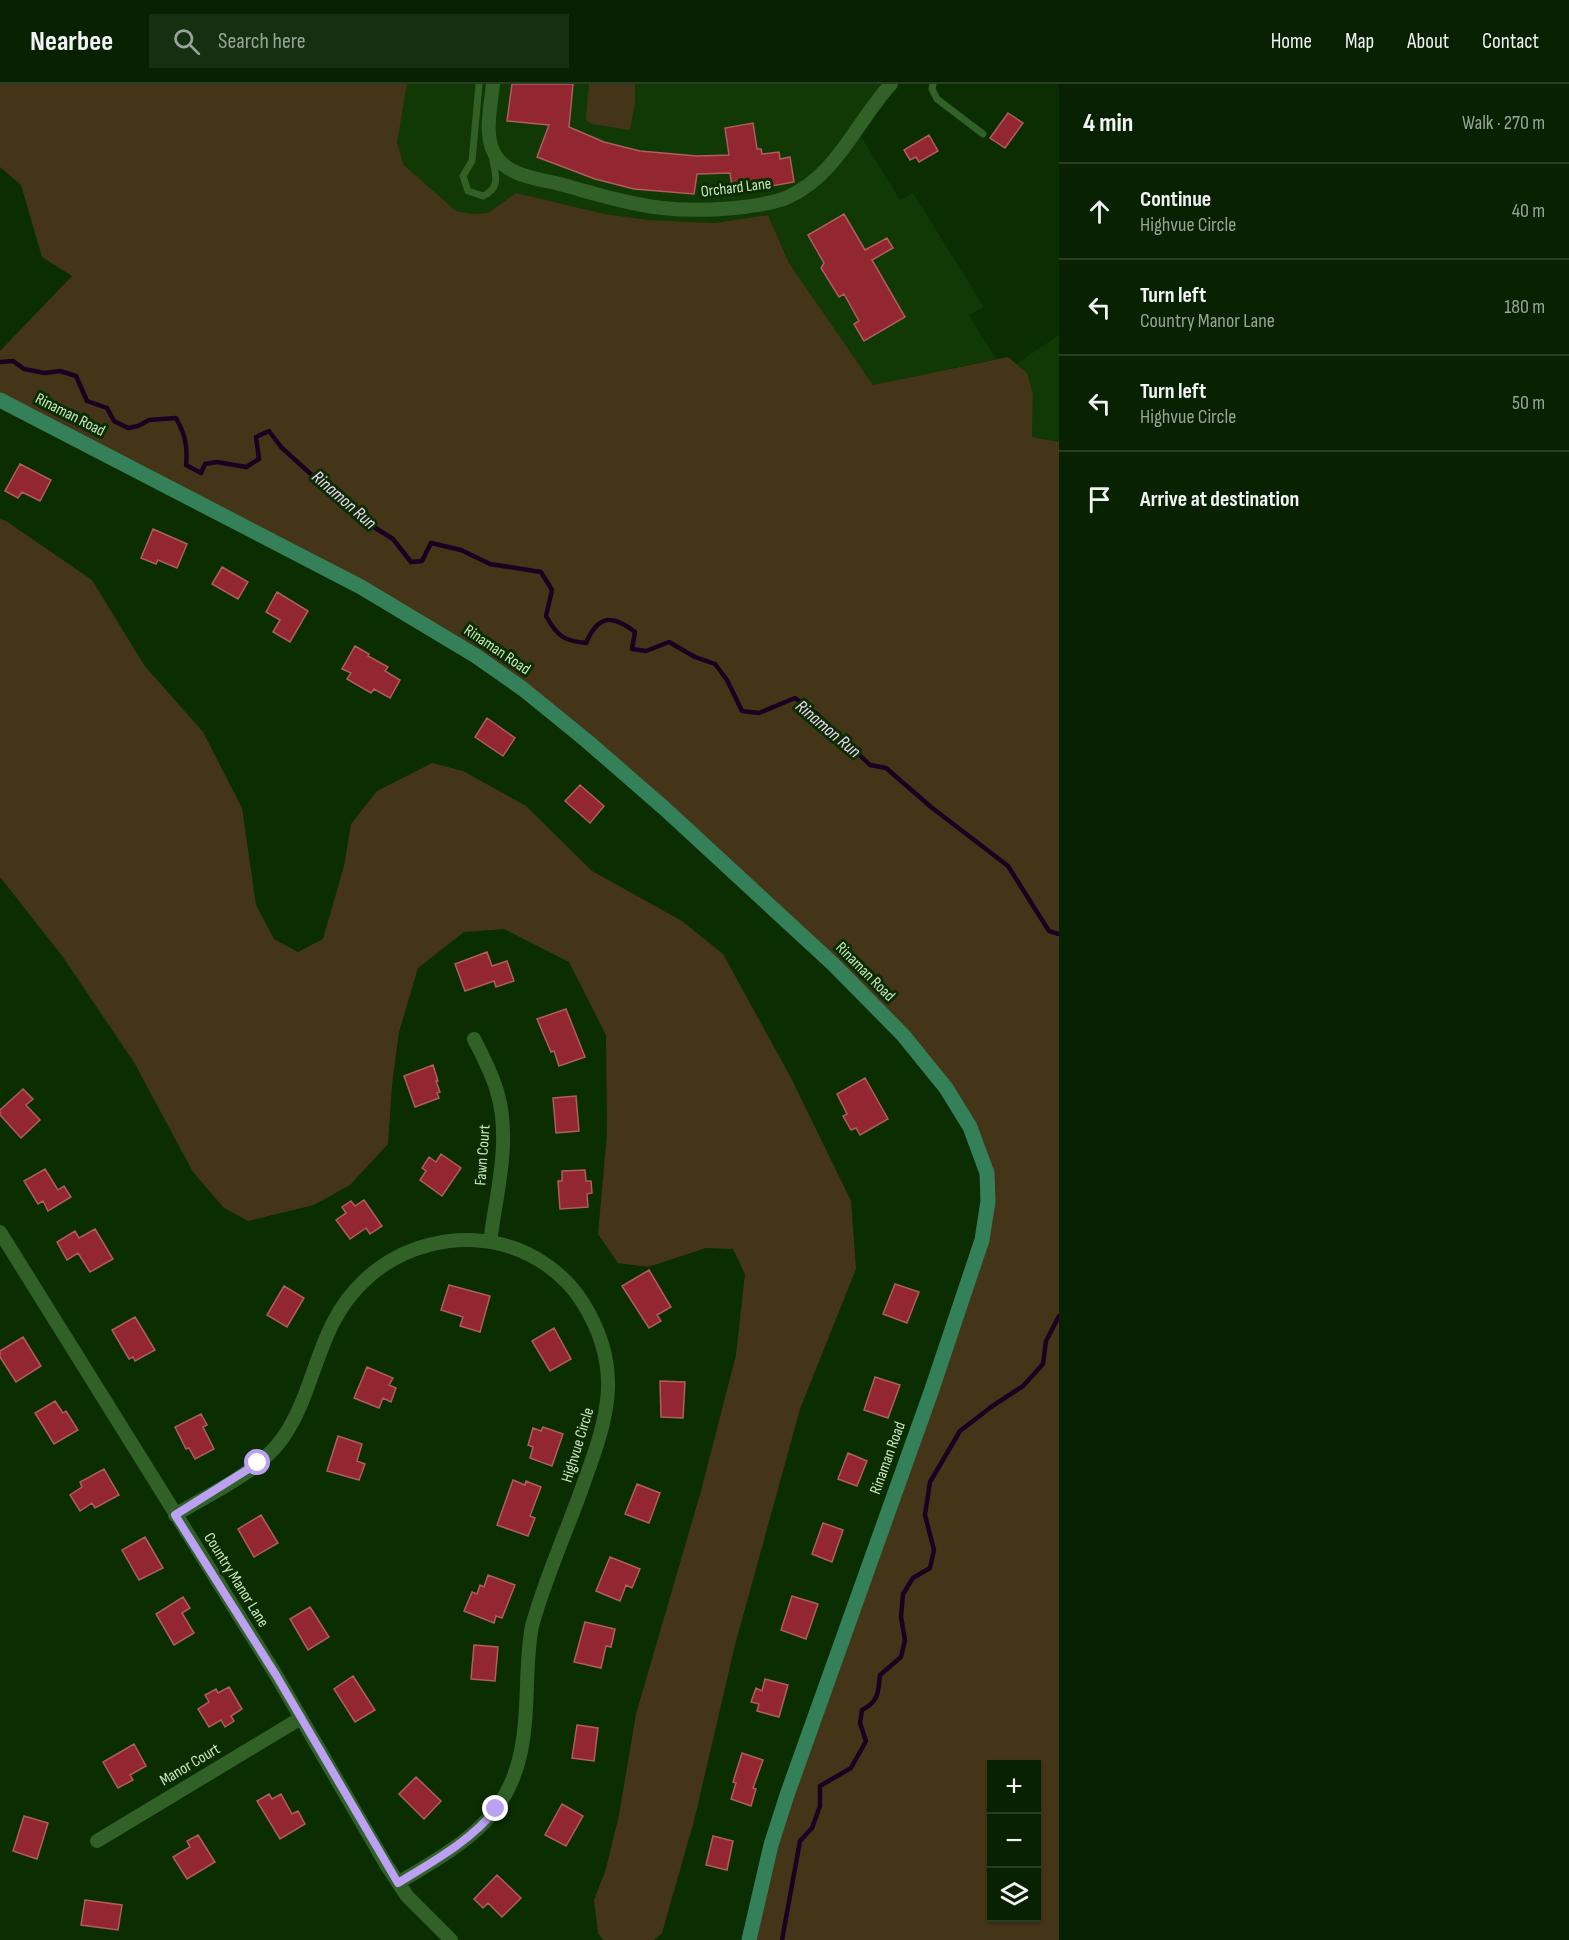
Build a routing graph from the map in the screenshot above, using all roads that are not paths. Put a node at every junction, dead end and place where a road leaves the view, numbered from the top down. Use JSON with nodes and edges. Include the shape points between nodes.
{"nodes":[{"id":1,"x":480,"y":84,"type":"edge"},
{"id":2,"x":493,"y":84,"type":"edge"},
{"id":3,"x":891,"y":84,"type":"edge"},
{"id":4,"x":933,"y":84,"type":"edge"},
{"id":5,"x":983,"y":134,"type":"dead end"},
{"id":6,"x":492,"y":149,"type":"junction"},
{"id":7,"x":0,"y":400,"type":"edge"},
{"id":8,"x":474,"y":1039,"type":"dead end"},
{"id":9,"x":0,"y":1232,"type":"edge"},
{"id":10,"x":490,"y":1242,"type":"junction"},
{"id":11,"x":175,"y":1515,"type":"junction"},
{"id":12,"x":301,"y":1718,"type":"junction"},
{"id":13,"x":97,"y":1841,"type":"dead end"},
{"id":14,"x":398,"y":1883,"type":"junction"},
{"id":15,"x":451,"y":1940,"type":"edge"},
{"id":16,"x":749,"y":1940,"type":"edge"}],
"edges":[{"from":1,"to":6,"type":"lane","via":[[472,161],[463,176],[468,191],[483,196],[494,188],[497,178]]},
{"from":2,"to":6,"type":"street","via":[[489,118]]},
{"from":3,"to":6,"type":"street","name":"Orchard Lane","via":[[838,156],[814,180],[789,196],[766,204],[718,210],[662,208],[512,171],[496,158]]},
{"from":4,"to":5,"type":"lane","via":[[937,99]]},
{"from":7,"to":16,"type":"street","name":"Rinaman Road","via":[[361,586],[523,688],[663,808],[833,964],[903,1035],[946,1088],[970,1127],[983,1157],[988,1185],[982,1240],[787,1795]]},
{"from":8,"to":10,"type":"street","name":"Fawn Court","via":[[493,1080],[502,1118],[502,1152]]},
{"from":9,"to":11,"type":"street","name":"Country Manor Lane"},
{"from":10,"to":11,"type":"street","name":"Highvue Circle","via":[[452,1241],[421,1246],[367,1278],[335,1318],[297,1413],[281,1440],[245,1473]]},
{"from":10,"to":14,"type":"street","name":"Highvue Circle","via":[[544,1263],[579,1295],[602,1344],[608,1407],[602,1434],[532,1626],[523,1743],[515,1777],[496,1809],[477,1830]]},
{"from":11,"to":12,"type":"street","name":"Country Manor Lane"},
{"from":12,"to":13,"type":"street","name":"Manor Court"},
{"from":12,"to":14,"type":"street","name":"Country Manor Lane"},
{"from":14,"to":15,"type":"street","name":"Country Manor Lane"}]}
